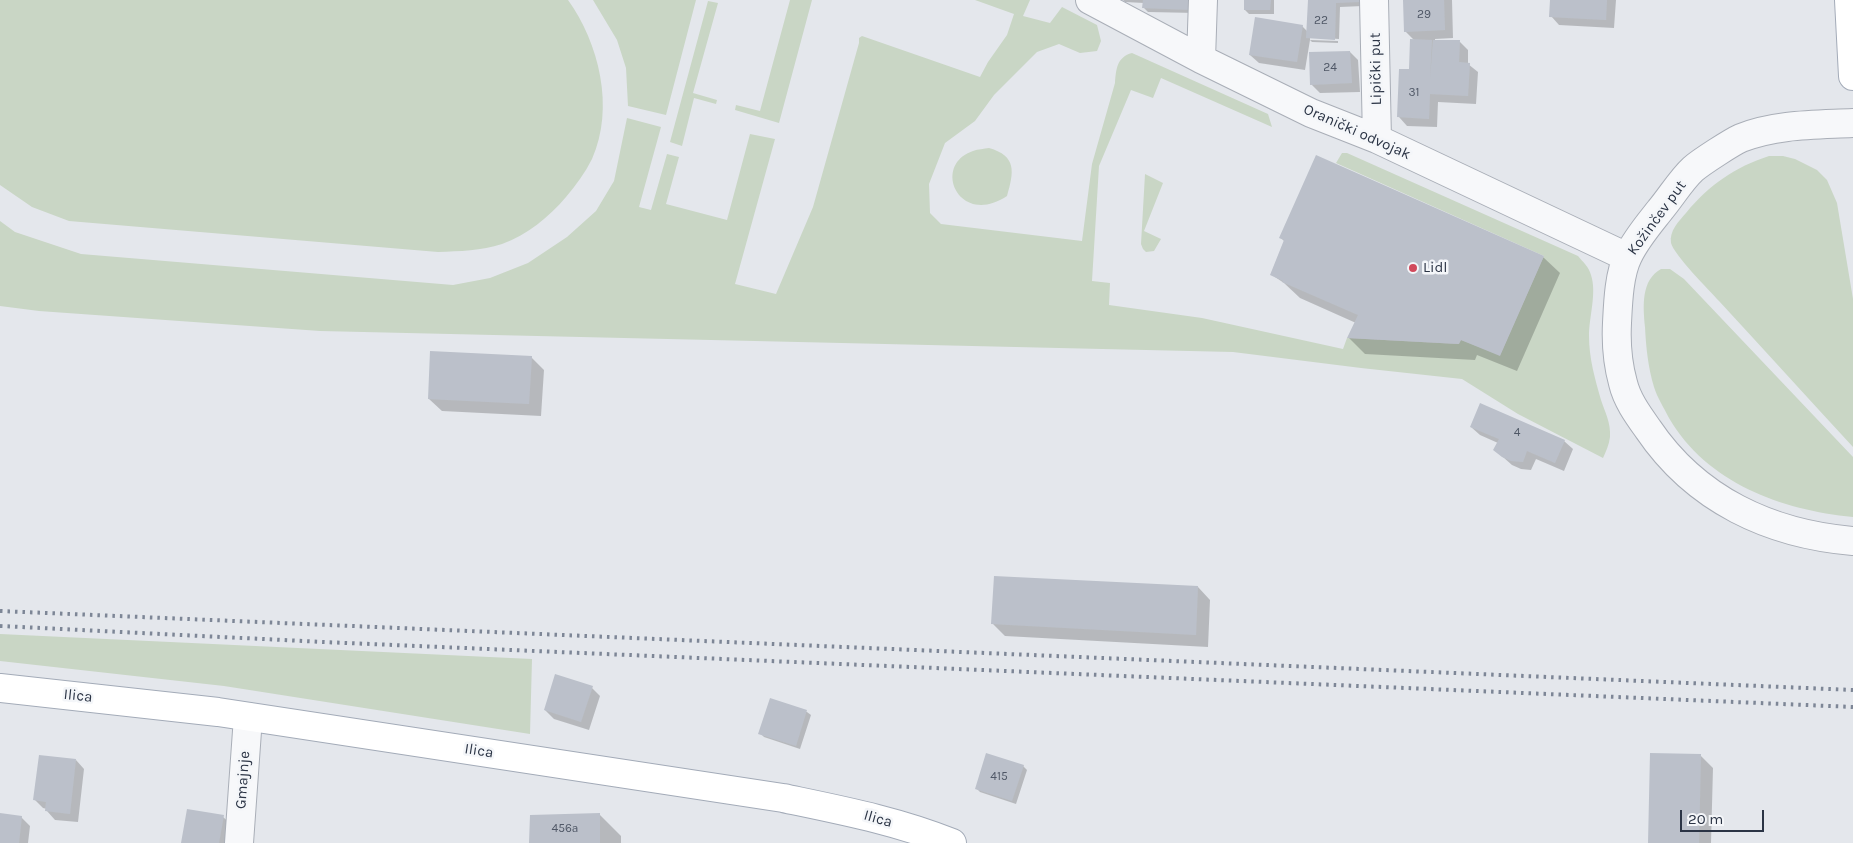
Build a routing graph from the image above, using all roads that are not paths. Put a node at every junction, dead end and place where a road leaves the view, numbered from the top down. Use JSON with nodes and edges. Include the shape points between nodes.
{"nodes":[{"id":1,"x":1090,"y":0,"type":"edge"},
{"id":2,"x":1203,"y":0,"type":"edge"},
{"id":3,"x":1374,"y":0,"type":"edge"},
{"id":4,"x":1848,"y":0,"type":"edge"},
{"id":5,"x":1201,"y":59,"type":"junction"},
{"id":6,"x":1853,"y":76,"type":"edge"},
{"id":7,"x":1853,"y":123,"type":"edge"},
{"id":8,"x":1378,"y":138,"type":"junction"},
{"id":9,"x":1627,"y":257,"type":"junction"},
{"id":10,"x":1853,"y":541,"type":"edge"},
{"id":11,"x":0,"y":688,"type":"edge"},
{"id":12,"x":248,"y":716,"type":"junction"},
{"id":13,"x":239,"y":843,"type":"edge"},
{"id":14,"x":952,"y":843,"type":"edge"}],
"edges":[{"from":1,"to":5,"type":"street","name":"Oranički odvojak"},
{"from":2,"to":5,"type":"street"},
{"from":3,"to":8,"type":"street","name":"Lipički put"},
{"from":4,"to":6,"type":"main road"},
{"from":5,"to":8,"type":"street","name":"Oranički odvojak","via":[[1311,113]]},
{"from":7,"to":9,"type":"street","name":"Kožinčev put","via":[[1771,129],[1740,139],[1693,169]]},
{"from":8,"to":9,"type":"street","name":"Oranički odvojak"},
{"from":9,"to":10,"type":"street","name":"Kožinčev put","via":[[1618,295],[1621,376],[1630,401],[1652,435],[1699,485],[1729,506],[1781,528]]},
{"from":11,"to":12,"type":"main road","name":"Ilica"},
{"from":12,"to":13,"type":"street","name":"Gmajnje"},
{"from":12,"to":14,"type":"main road","name":"Ilica","via":[[783,798],[858,814]]}]}
